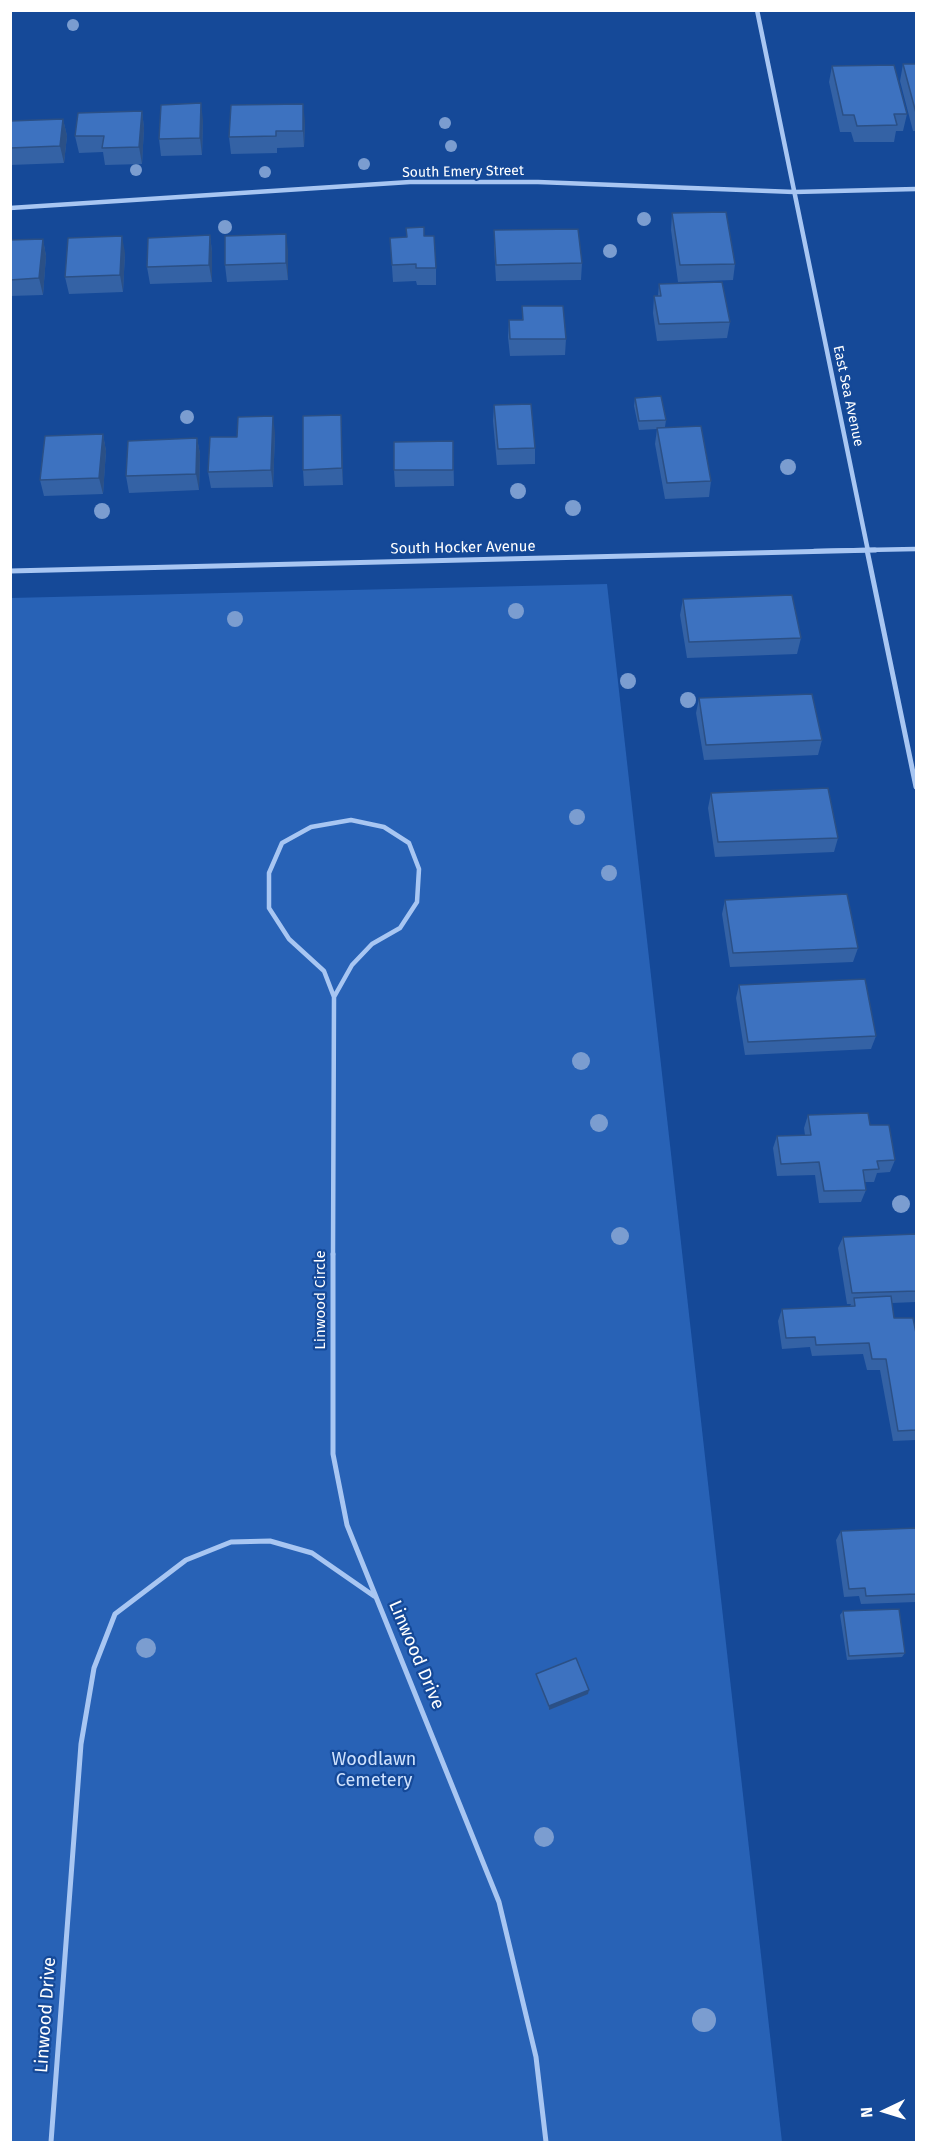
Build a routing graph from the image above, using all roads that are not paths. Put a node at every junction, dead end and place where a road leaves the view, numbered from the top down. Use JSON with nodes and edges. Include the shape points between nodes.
{"nodes":[{"id":1,"x":757,"y":10,"type":"edge"},
{"id":2,"x":916,"y":189,"type":"edge"},
{"id":3,"x":794,"y":192,"type":"junction"},
{"id":4,"x":10,"y":208,"type":"edge"},
{"id":5,"x":916,"y":549,"type":"edge"},
{"id":6,"x":868,"y":550,"type":"junction"},
{"id":7,"x":10,"y":571,"type":"edge"},
{"id":8,"x":916,"y":787,"type":"edge"},
{"id":9,"x":334,"y":997,"type":"junction"},
{"id":10,"x":374,"y":1596,"type":"junction"},
{"id":11,"x":51,"y":2142,"type":"edge"},
{"id":12,"x":546,"y":2142,"type":"edge"}],
"edges":[{"from":1,"to":3,"type":"street","name":"East Sea Avenue"},
{"from":2,"to":3,"type":"street","name":"South Emery Street"},
{"from":3,"to":4,"type":"street","name":"South Emery Street","via":[[538,182],[410,183]]},
{"from":3,"to":6,"type":"street","name":"East Sea Avenue"},
{"from":5,"to":6,"type":"street","name":"South Hocker Avenue"},
{"from":6,"to":7,"type":"street","name":"South Hocker Avenue"},
{"from":6,"to":8,"type":"street","name":"East Sea Avenue"},
{"from":9,"to":9,"type":"lane","name":"Linwood Circle","via":[[324,971],[289,939],[269,908],[269,873],[282,843],[311,827],[351,820],[384,827],[409,843],[419,869],[417,902],[400,928],[372,944],[352,965]]},
{"from":9,"to":10,"type":"lane","name":"Linwood Circle","via":[[333,1454],[347,1526]]},
{"from":10,"to":11,"type":"lane","name":"Linwood Drive","via":[[312,1553],[270,1541],[231,1542],[186,1560],[115,1614],[94,1668],[81,1744]]},
{"from":10,"to":12,"type":"lane","name":"Linwood Drive","via":[[499,1902],[536,2057]]}]}
